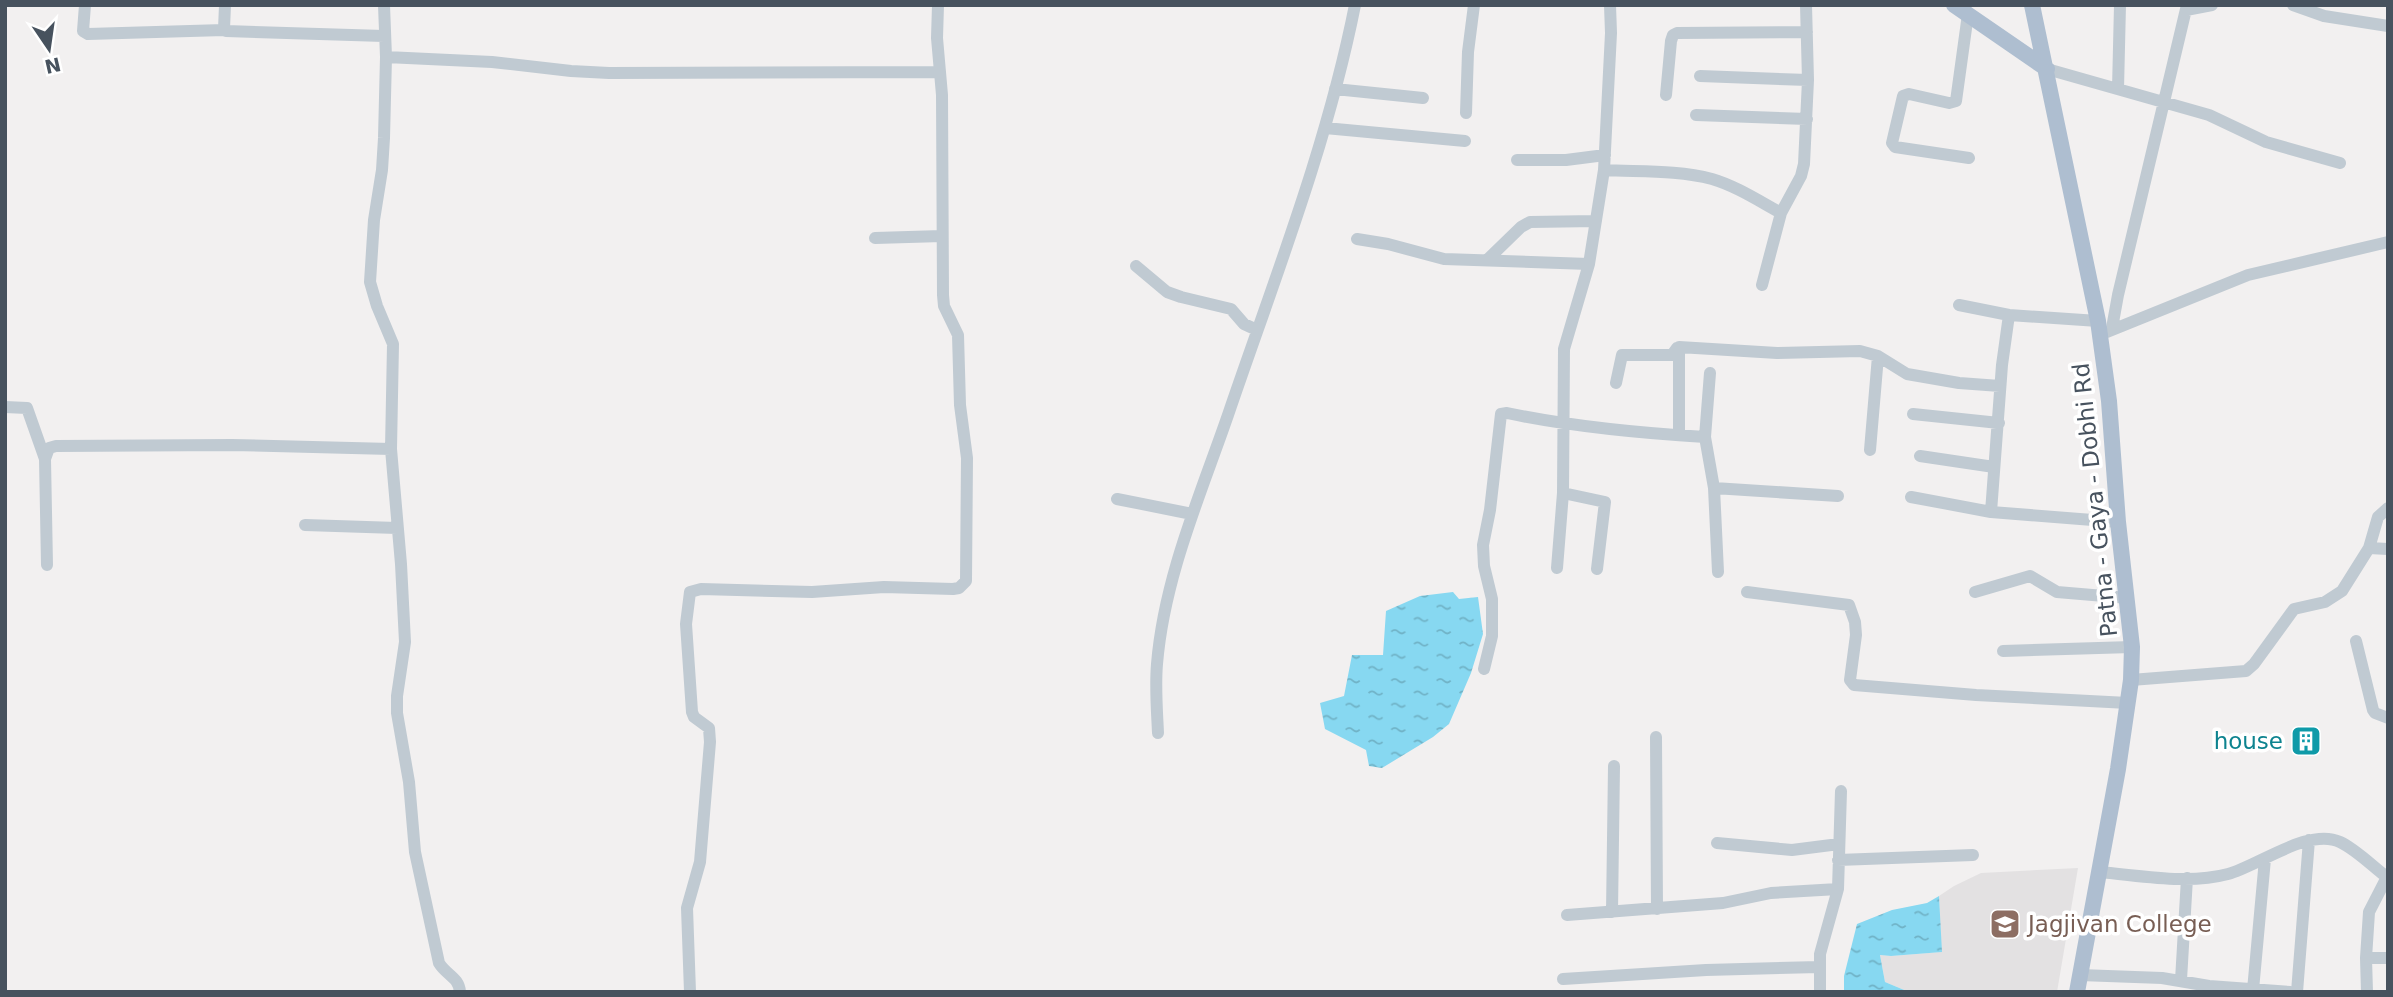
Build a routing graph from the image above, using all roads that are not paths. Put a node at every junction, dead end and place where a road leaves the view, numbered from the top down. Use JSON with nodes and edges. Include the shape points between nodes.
{"nodes":[{"id":1,"x":86,"y":5,"type":"edge"},
{"id":2,"x":225,"y":5,"type":"edge"},
{"id":3,"x":384,"y":5,"type":"edge"},
{"id":4,"x":938,"y":5,"type":"edge"},
{"id":5,"x":1355,"y":5,"type":"edge"},
{"id":6,"x":1474,"y":5,"type":"edge"},
{"id":7,"x":1610,"y":5,"type":"edge"},
{"id":8,"x":1806,"y":5,"type":"edge"},
{"id":9,"x":2032,"y":5,"type":"edge"},
{"id":10,"x":2120,"y":5,"type":"edge"},
{"id":11,"x":2212,"y":5,"type":"edge"},
{"id":12,"x":2293,"y":5,"type":"edge"},
{"id":13,"x":2186,"y":8,"type":"edge"},
{"id":14,"x":1961,"y":10,"type":"edge"},
{"id":15,"x":2388,"y":26,"type":"edge"},
{"id":16,"x":224,"y":30,"type":"junction"},
{"id":17,"x":1807,"y":32,"type":"junction"},
{"id":18,"x":384,"y":36,"type":"junction"},
{"id":19,"x":386,"y":57,"type":"junction"},
{"id":20,"x":2046,"y":69,"type":"junction"},
{"id":21,"x":940,"y":72,"type":"junction"},
{"id":22,"x":1700,"y":76,"type":"dead end"},
{"id":23,"x":1808,"y":80,"type":"junction"},
{"id":24,"x":1335,"y":89,"type":"junction"},
{"id":25,"x":2118,"y":89,"type":"junction"},
{"id":26,"x":1666,"y":95,"type":"dead end"},
{"id":27,"x":1423,"y":98,"type":"dead end"},
{"id":28,"x":2163,"y":102,"type":"junction"},
{"id":29,"x":1466,"y":113,"type":"dead end"},
{"id":30,"x":1696,"y":115,"type":"dead end"},
{"id":31,"x":1807,"y":119,"type":"junction"},
{"id":32,"x":1325,"y":128,"type":"junction"},
{"id":33,"x":1465,"y":141,"type":"dead end"},
{"id":34,"x":1605,"y":155,"type":"junction"},
{"id":35,"x":1969,"y":158,"type":"dead end"},
{"id":36,"x":1517,"y":160,"type":"dead end"},
{"id":37,"x":2340,"y":163,"type":"dead end"},
{"id":38,"x":1604,"y":170,"type":"junction"},
{"id":39,"x":1781,"y":213,"type":"junction"},
{"id":40,"x":1596,"y":221,"type":"junction"},
{"id":41,"x":942,"y":236,"type":"junction"},
{"id":42,"x":875,"y":238,"type":"dead end"},
{"id":43,"x":1357,"y":239,"type":"dead end"},
{"id":44,"x":2388,"y":243,"type":"edge"},
{"id":45,"x":1487,"y":260,"type":"junction"},
{"id":46,"x":1589,"y":264,"type":"junction"},
{"id":47,"x":1136,"y":266,"type":"dead end"},
{"id":48,"x":1762,"y":285,"type":"dead end"},
{"id":49,"x":1959,"y":305,"type":"dead end"},
{"id":50,"x":2009,"y":315,"type":"junction"},
{"id":51,"x":2104,"y":328,"type":"junction"},
{"id":52,"x":1257,"y":330,"type":"junction"},
{"id":53,"x":1677,"y":348,"type":"junction"},
{"id":54,"x":1878,"y":356,"type":"junction"},
{"id":55,"x":1710,"y":373,"type":"dead end"},
{"id":56,"x":1616,"y":383,"type":"dead end"},
{"id":57,"x":2000,"y":386,"type":"junction"},
{"id":58,"x":5,"y":407,"type":"edge"},
{"id":59,"x":1913,"y":414,"type":"dead end"},
{"id":60,"x":1999,"y":423,"type":"junction"},
{"id":61,"x":1562,"y":425,"type":"junction"},
{"id":62,"x":1679,"y":435,"type":"junction"},
{"id":63,"x":1705,"y":437,"type":"junction"},
{"id":64,"x":391,"y":449,"type":"junction"},
{"id":65,"x":1870,"y":450,"type":"dead end"},
{"id":66,"x":1920,"y":456,"type":"dead end"},
{"id":67,"x":45,"y":459,"type":"junction"},
{"id":68,"x":1994,"y":467,"type":"junction"},
{"id":69,"x":1714,"y":488,"type":"junction"},
{"id":70,"x":1563,"y":493,"type":"junction"},
{"id":71,"x":1838,"y":496,"type":"dead end"},
{"id":72,"x":1911,"y":497,"type":"dead end"},
{"id":73,"x":1117,"y":499,"type":"dead end"},
{"id":74,"x":2388,"y":508,"type":"edge"},
{"id":75,"x":1991,"y":512,"type":"junction"},
{"id":76,"x":1192,"y":514,"type":"junction"},
{"id":77,"x":2118,"y":522,"type":"junction"},
{"id":78,"x":305,"y":525,"type":"dead end"},
{"id":79,"x":397,"y":528,"type":"junction"},
{"id":80,"x":2369,"y":548,"type":"junction"},
{"id":81,"x":2388,"y":548,"type":"edge"},
{"id":82,"x":47,"y":565,"type":"dead end"},
{"id":83,"x":1557,"y":568,"type":"dead end"},
{"id":84,"x":1597,"y":569,"type":"dead end"},
{"id":85,"x":1718,"y":572,"type":"dead end"},
{"id":86,"x":1747,"y":592,"type":"dead end"},
{"id":87,"x":1975,"y":592,"type":"dead end"},
{"id":88,"x":2128,"y":598,"type":"junction"},
{"id":89,"x":2356,"y":641,"type":"dead end"},
{"id":90,"x":2132,"y":647,"type":"junction"},
{"id":91,"x":2003,"y":651,"type":"dead end"},
{"id":92,"x":1484,"y":669,"type":"dead end"},
{"id":93,"x":2130,"y":680,"type":"junction"},
{"id":94,"x":2128,"y":703,"type":"junction"},
{"id":95,"x":2388,"y":718,"type":"edge"},
{"id":96,"x":1158,"y":733,"type":"dead end"},
{"id":97,"x":1656,"y":737,"type":"dead end"},
{"id":98,"x":1614,"y":766,"type":"dead end"},
{"id":99,"x":1841,"y":791,"type":"dead end"},
{"id":100,"x":2309,"y":840,"type":"junction"},
{"id":101,"x":1717,"y":843,"type":"dead end"},
{"id":102,"x":1839,"y":844,"type":"junction"},
{"id":103,"x":1973,"y":855,"type":"dead end"},
{"id":104,"x":1839,"y":859,"type":"junction"},
{"id":105,"x":2264,"y":859,"type":"junction"},
{"id":106,"x":2098,"y":872,"type":"junction"},
{"id":107,"x":2187,"y":878,"type":"junction"},
{"id":108,"x":2388,"y":878,"type":"edge"},
{"id":109,"x":1838,"y":889,"type":"junction"},
{"id":110,"x":1657,"y":909,"type":"junction"},
{"id":111,"x":1612,"y":912,"type":"junction"},
{"id":112,"x":1567,"y":915,"type":"dead end"},
{"id":113,"x":2366,"y":958,"type":"junction"},
{"id":114,"x":2388,"y":958,"type":"edge"},
{"id":115,"x":1819,"y":967,"type":"junction"},
{"id":116,"x":2080,"y":975,"type":"junction"},
{"id":117,"x":1563,"y":979,"type":"dead end"},
{"id":118,"x":2181,"y":980,"type":"junction"},
{"id":119,"x":2161,"y":985,"type":"edge"},
{"id":120,"x":2253,"y":990,"type":"edge"},
{"id":121,"x":460,"y":992,"type":"edge"},
{"id":122,"x":690,"y":992,"type":"edge"},
{"id":123,"x":1820,"y":992,"type":"edge"},
{"id":124,"x":2077,"y":992,"type":"edge"},
{"id":125,"x":2290,"y":992,"type":"edge"},
{"id":126,"x":2297,"y":992,"type":"edge"},
{"id":127,"x":2367,"y":992,"type":"edge"}],
"edges":[{"from":1,"to":16,"type":"street","via":[[83,31],[88,34]]},
{"from":2,"to":16,"type":"street"},
{"from":3,"to":18,"type":"street"},
{"from":4,"to":21,"type":"street"},
{"from":5,"to":24,"type":"street"},
{"from":6,"to":29,"type":"street"},
{"from":7,"to":34,"type":"street"},
{"from":8,"to":17,"type":"street"},
{"from":9,"to":20,"type":"main road","name":"Patna - Gaya - Dobhi Rd"},
{"from":10,"to":25,"type":"street"},
{"from":11,"to":13,"type":"street"},
{"from":12,"to":15,"type":"street","via":[[2324,16]]},
{"from":13,"to":28,"type":"street"},
{"from":14,"to":20,"type":"main road"},
{"from":14,"to":35,"type":"street","via":[[1956,100],[1949,103],[1903,96],[1892,143]]},
{"from":16,"to":18,"type":"street"},
{"from":17,"to":23,"type":"street"},
{"from":17,"to":26,"type":"street","via":[[1676,33],[1671,41]]},
{"from":18,"to":19,"type":"street"},
{"from":19,"to":21,"type":"street","via":[[609,73]]},
{"from":19,"to":64,"type":"street","via":[[382,170],[370,282],[393,344]]},
{"from":20,"to":25,"type":"street"},
{"from":20,"to":51,"type":"main road","name":"Patna - Gaya - Dobhi Rd"},
{"from":21,"to":41,"type":"street"},
{"from":22,"to":23,"type":"street"},
{"from":23,"to":31,"type":"street"},
{"from":24,"to":27,"type":"street"},
{"from":24,"to":32,"type":"street"},
{"from":25,"to":28,"type":"street"},
{"from":28,"to":37,"type":"street","via":[[2218,118],[2266,142]]},
{"from":28,"to":51,"type":"street","via":[[2118,295]]},
{"from":30,"to":31,"type":"street"},
{"from":31,"to":39,"type":"street","via":[[1801,176]]},
{"from":32,"to":33,"type":"street"},
{"from":32,"to":52,"type":"street"},
{"from":34,"to":36,"type":"street"},
{"from":34,"to":38,"type":"street"},
{"from":38,"to":39,"type":"street","via":[[1712,179]]},
{"from":38,"to":40,"type":"street"},
{"from":39,"to":48,"type":"street"},
{"from":40,"to":45,"type":"street","via":[[1530,222]]},
{"from":40,"to":46,"type":"street"},
{"from":41,"to":42,"type":"street"},
{"from":41,"to":122,"type":"street","via":[[943,301],[958,335],[967,458],[967,581],[953,589],[690,592],[686,624],[692,712],[709,728],[710,742],[700,862],[687,908]]},
{"from":43,"to":45,"type":"street","via":[[1444,259]]},
{"from":44,"to":51,"type":"street","via":[[2248,275]]},
{"from":45,"to":46,"type":"street"},
{"from":46,"to":61,"type":"street","via":[[1564,349]]},
{"from":47,"to":52,"type":"street","via":[[1167,292],[1231,309],[1244,324]]},
{"from":49,"to":50,"type":"street"},
{"from":50,"to":51,"type":"street"},
{"from":50,"to":57,"type":"street"},
{"from":51,"to":77,"type":"main road","name":"Patna - Gaya - Dobhi Rd"},
{"from":52,"to":76,"type":"street"},
{"from":53,"to":54,"type":"street","via":[[1860,351]]},
{"from":53,"to":56,"type":"street","via":[[1672,355],[1622,355]]},
{"from":53,"to":62,"type":"street"},
{"from":54,"to":57,"type":"street","via":[[1907,374]]},
{"from":54,"to":65,"type":"street"},
{"from":55,"to":63,"type":"street"},
{"from":57,"to":60,"type":"street"},
{"from":58,"to":67,"type":"street","via":[[27,408]]},
{"from":59,"to":60,"type":"street"},
{"from":60,"to":68,"type":"street"},
{"from":61,"to":62,"type":"street"},
{"from":61,"to":70,"type":"street"},
{"from":61,"to":92,"type":"street","via":[[1507,413],[1499,418],[1482,545],[1492,599],[1492,636]]},
{"from":62,"to":63,"type":"street"},
{"from":63,"to":69,"type":"street"},
{"from":64,"to":67,"type":"street","via":[[56,446],[49,448]]},
{"from":64,"to":79,"type":"street"},
{"from":66,"to":68,"type":"street"},
{"from":67,"to":82,"type":"street"},
{"from":68,"to":75,"type":"street"},
{"from":69,"to":71,"type":"street"},
{"from":69,"to":85,"type":"street"},
{"from":70,"to":83,"type":"street"},
{"from":70,"to":84,"type":"street","via":[[1605,502]]},
{"from":72,"to":75,"type":"street"},
{"from":73,"to":76,"type":"street"},
{"from":74,"to":80,"type":"street","via":[[2378,517]]},
{"from":75,"to":77,"type":"street"},
{"from":76,"to":96,"type":"street","via":[[1166,604],[1157,665]]},
{"from":77,"to":88,"type":"main road","name":"Patna - Gaya - Dobhi Rd"},
{"from":78,"to":79,"type":"street"},
{"from":79,"to":121,"type":"street","via":[[405,642],[397,713],[415,852],[439,963],[457,979]]},
{"from":80,"to":81,"type":"street"},
{"from":80,"to":93,"type":"street","via":[[2342,591],[2325,602],[2294,610],[2246,671]]},
{"from":86,"to":94,"type":"street","via":[[1849,605],[1856,629],[1850,680],[1854,685]]},
{"from":87,"to":88,"type":"street","via":[[2030,576],[2057,592]]},
{"from":88,"to":90,"type":"main road","name":"Patna - Gaya - Dobhi Rd"},
{"from":89,"to":95,"type":"street","via":[[2373,710]]},
{"from":90,"to":91,"type":"street"},
{"from":90,"to":93,"type":"main road","name":"Patna - Gaya - Dobhi Rd"},
{"from":93,"to":94,"type":"main road","name":"Patna - Gaya - Dobhi Rd"},
{"from":94,"to":106,"type":"main road","name":"Patna - Gaya - Dobhi Rd"},
{"from":97,"to":110,"type":"street"},
{"from":98,"to":111,"type":"street"},
{"from":99,"to":102,"type":"street"},
{"from":100,"to":105,"type":"street"},
{"from":100,"to":108,"type":"street","via":[[2339,841]]},
{"from":100,"to":126,"type":"street"},
{"from":101,"to":102,"type":"street","via":[[1783,850]]},
{"from":102,"to":104,"type":"street"},
{"from":103,"to":104,"type":"street"},
{"from":104,"to":109,"type":"street"},
{"from":105,"to":107,"type":"street","via":[[2227,874]]},
{"from":105,"to":120,"type":"street"},
{"from":106,"to":107,"type":"street"},
{"from":106,"to":116,"type":"main road","name":"Patna - Gaya - Dobhi Rd"},
{"from":107,"to":118,"type":"street"},
{"from":108,"to":113,"type":"street","via":[[2369,912]]},
{"from":109,"to":110,"type":"street"},
{"from":109,"to":115,"type":"street"},
{"from":110,"to":111,"type":"street"},
{"from":111,"to":112,"type":"street"},
{"from":113,"to":114,"type":"street"},
{"from":113,"to":127,"type":"street"},
{"from":115,"to":117,"type":"street"},
{"from":115,"to":123,"type":"street"},
{"from":116,"to":119,"type":"street"},
{"from":116,"to":124,"type":"main road","name":"Patna - Gaya - Dobhi Rd"},
{"from":118,"to":119,"type":"street"},
{"from":118,"to":120,"type":"street"},
{"from":120,"to":125,"type":"street"}]}
